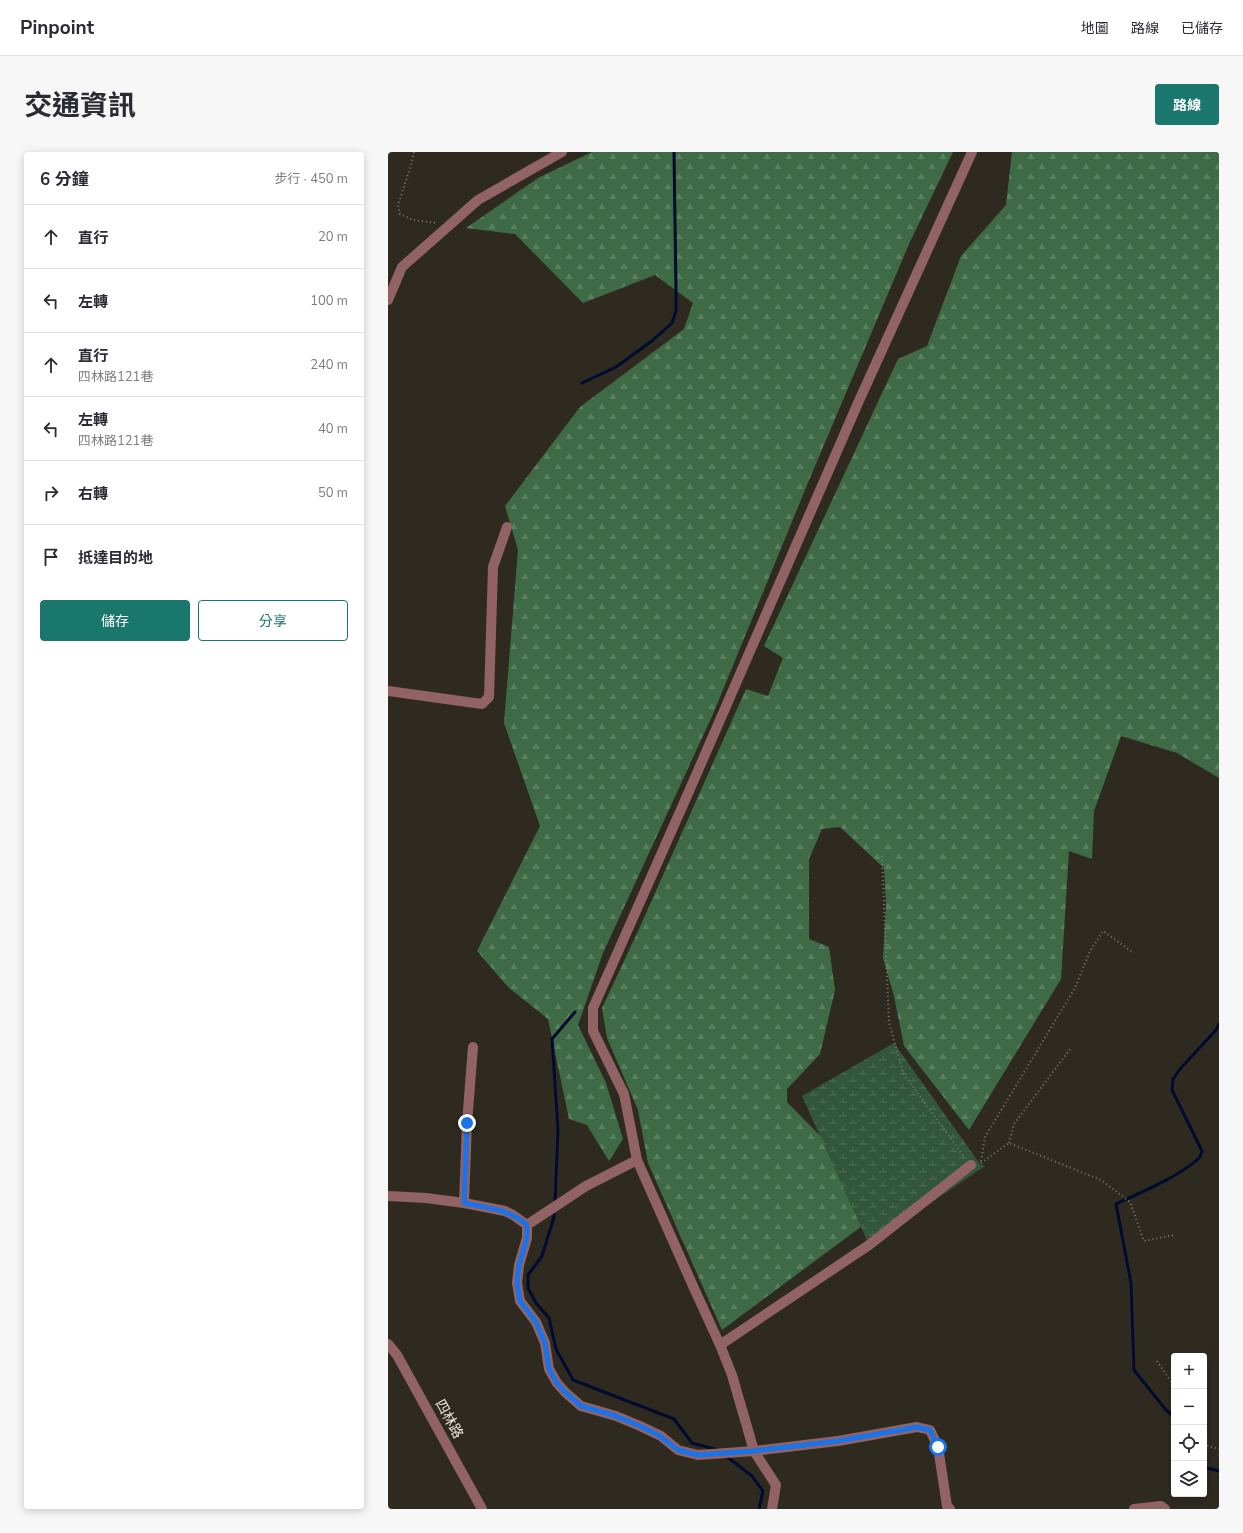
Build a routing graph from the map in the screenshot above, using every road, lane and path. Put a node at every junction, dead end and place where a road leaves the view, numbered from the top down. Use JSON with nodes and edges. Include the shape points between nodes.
{"nodes":[{"id":1,"x":414,"y":152,"type":"edge"},
{"id":2,"x":562,"y":152,"type":"edge"},
{"id":3,"x":972,"y":152,"type":"edge"},
{"id":4,"x":451,"y":224,"type":"junction"},
{"id":5,"x":388,"y":300,"type":"edge"},
{"id":6,"x":507,"y":528,"type":"dead end"},
{"id":7,"x":388,"y":691,"type":"edge"},
{"id":8,"x":882,"y":856,"type":"dead end"},
{"id":9,"x":1134,"y":953,"type":"dead end"},
{"id":10,"x":473,"y":1047,"type":"dead end"},
{"id":11,"x":1071,"y":1048,"type":"dead end"},
{"id":12,"x":1009,"y":1144,"type":"junction"},
{"id":13,"x":637,"y":1160,"type":"junction"},
{"id":14,"x":975,"y":1165,"type":"junction"},
{"id":15,"x":388,"y":1196,"type":"edge"},
{"id":16,"x":464,"y":1203,"type":"junction"},
{"id":17,"x":527,"y":1225,"type":"junction"},
{"id":18,"x":1174,"y":1235,"type":"dead end"},
{"id":19,"x":388,"y":1344,"type":"edge"},
{"id":20,"x":720,"y":1345,"type":"junction"},
{"id":21,"x":1157,"y":1361,"type":"dead end"},
{"id":22,"x":1171,"y":1382,"type":"edge"},
{"id":23,"x":1207,"y":1444,"type":"edge"},
{"id":24,"x":1219,"y":1449,"type":"edge"},
{"id":25,"x":754,"y":1451,"type":"junction"},
{"id":26,"x":482,"y":1509,"type":"edge"},
{"id":27,"x":772,"y":1509,"type":"edge"},
{"id":28,"x":950,"y":1509,"type":"edge"},
{"id":29,"x":1134,"y":1509,"type":"edge"},
{"id":30,"x":1165,"y":1509,"type":"edge"}],
"edges":[{"from":1,"to":4,"type":"path","via":[[398,205],[400,214],[413,220]]},
{"from":2,"to":4,"type":"street","via":[[478,200]]},
{"from":3,"to":13,"type":"street","via":[[858,403],[593,1008],[593,1031],[624,1094]]},
{"from":4,"to":5,"type":"street","via":[[402,267]]},
{"from":6,"to":7,"type":"street","via":[[493,567],[489,698],[482,704]]},
{"from":8,"to":14,"type":"path","via":[[889,1022],[903,1073]]},
{"from":9,"to":14,"type":"path","via":[[1103,931],[1090,950],[1075,988],[985,1137]]},
{"from":10,"to":16,"type":"street"},
{"from":11,"to":12,"type":"path","via":[[1014,1124]]},
{"from":12,"to":14,"type":"path"},
{"from":12,"to":18,"type":"path","via":[[1101,1180],[1130,1202],[1144,1241]]},
{"from":13,"to":17,"type":"street","via":[[586,1186]]},
{"from":13,"to":20,"type":"street"},
{"from":14,"to":20,"type":"street","via":[[869,1245]]},
{"from":15,"to":16,"type":"street"},
{"from":16,"to":17,"type":"street","via":[[509,1213]]},
{"from":17,"to":25,"type":"street","via":[[527,1238],[517,1283],[520,1301],[536,1322],[545,1343],[549,1369],[565,1392],[581,1406],[640,1426],[660,1436],[678,1450],[698,1455]]},
{"from":19,"to":26,"type":"street","name":"四林路","via":[[398,1355]]},
{"from":20,"to":25,"type":"street","via":[[732,1375]]},
{"from":21,"to":22,"type":"path"},
{"from":23,"to":24,"type":"path"},
{"from":25,"to":27,"type":"street","via":[[776,1485]]},
{"from":25,"to":28,"type":"street","via":[[838,1441],[917,1427],[930,1430],[938,1447]]},
{"from":29,"to":30,"type":"street","via":[[1161,1506]]}]}
